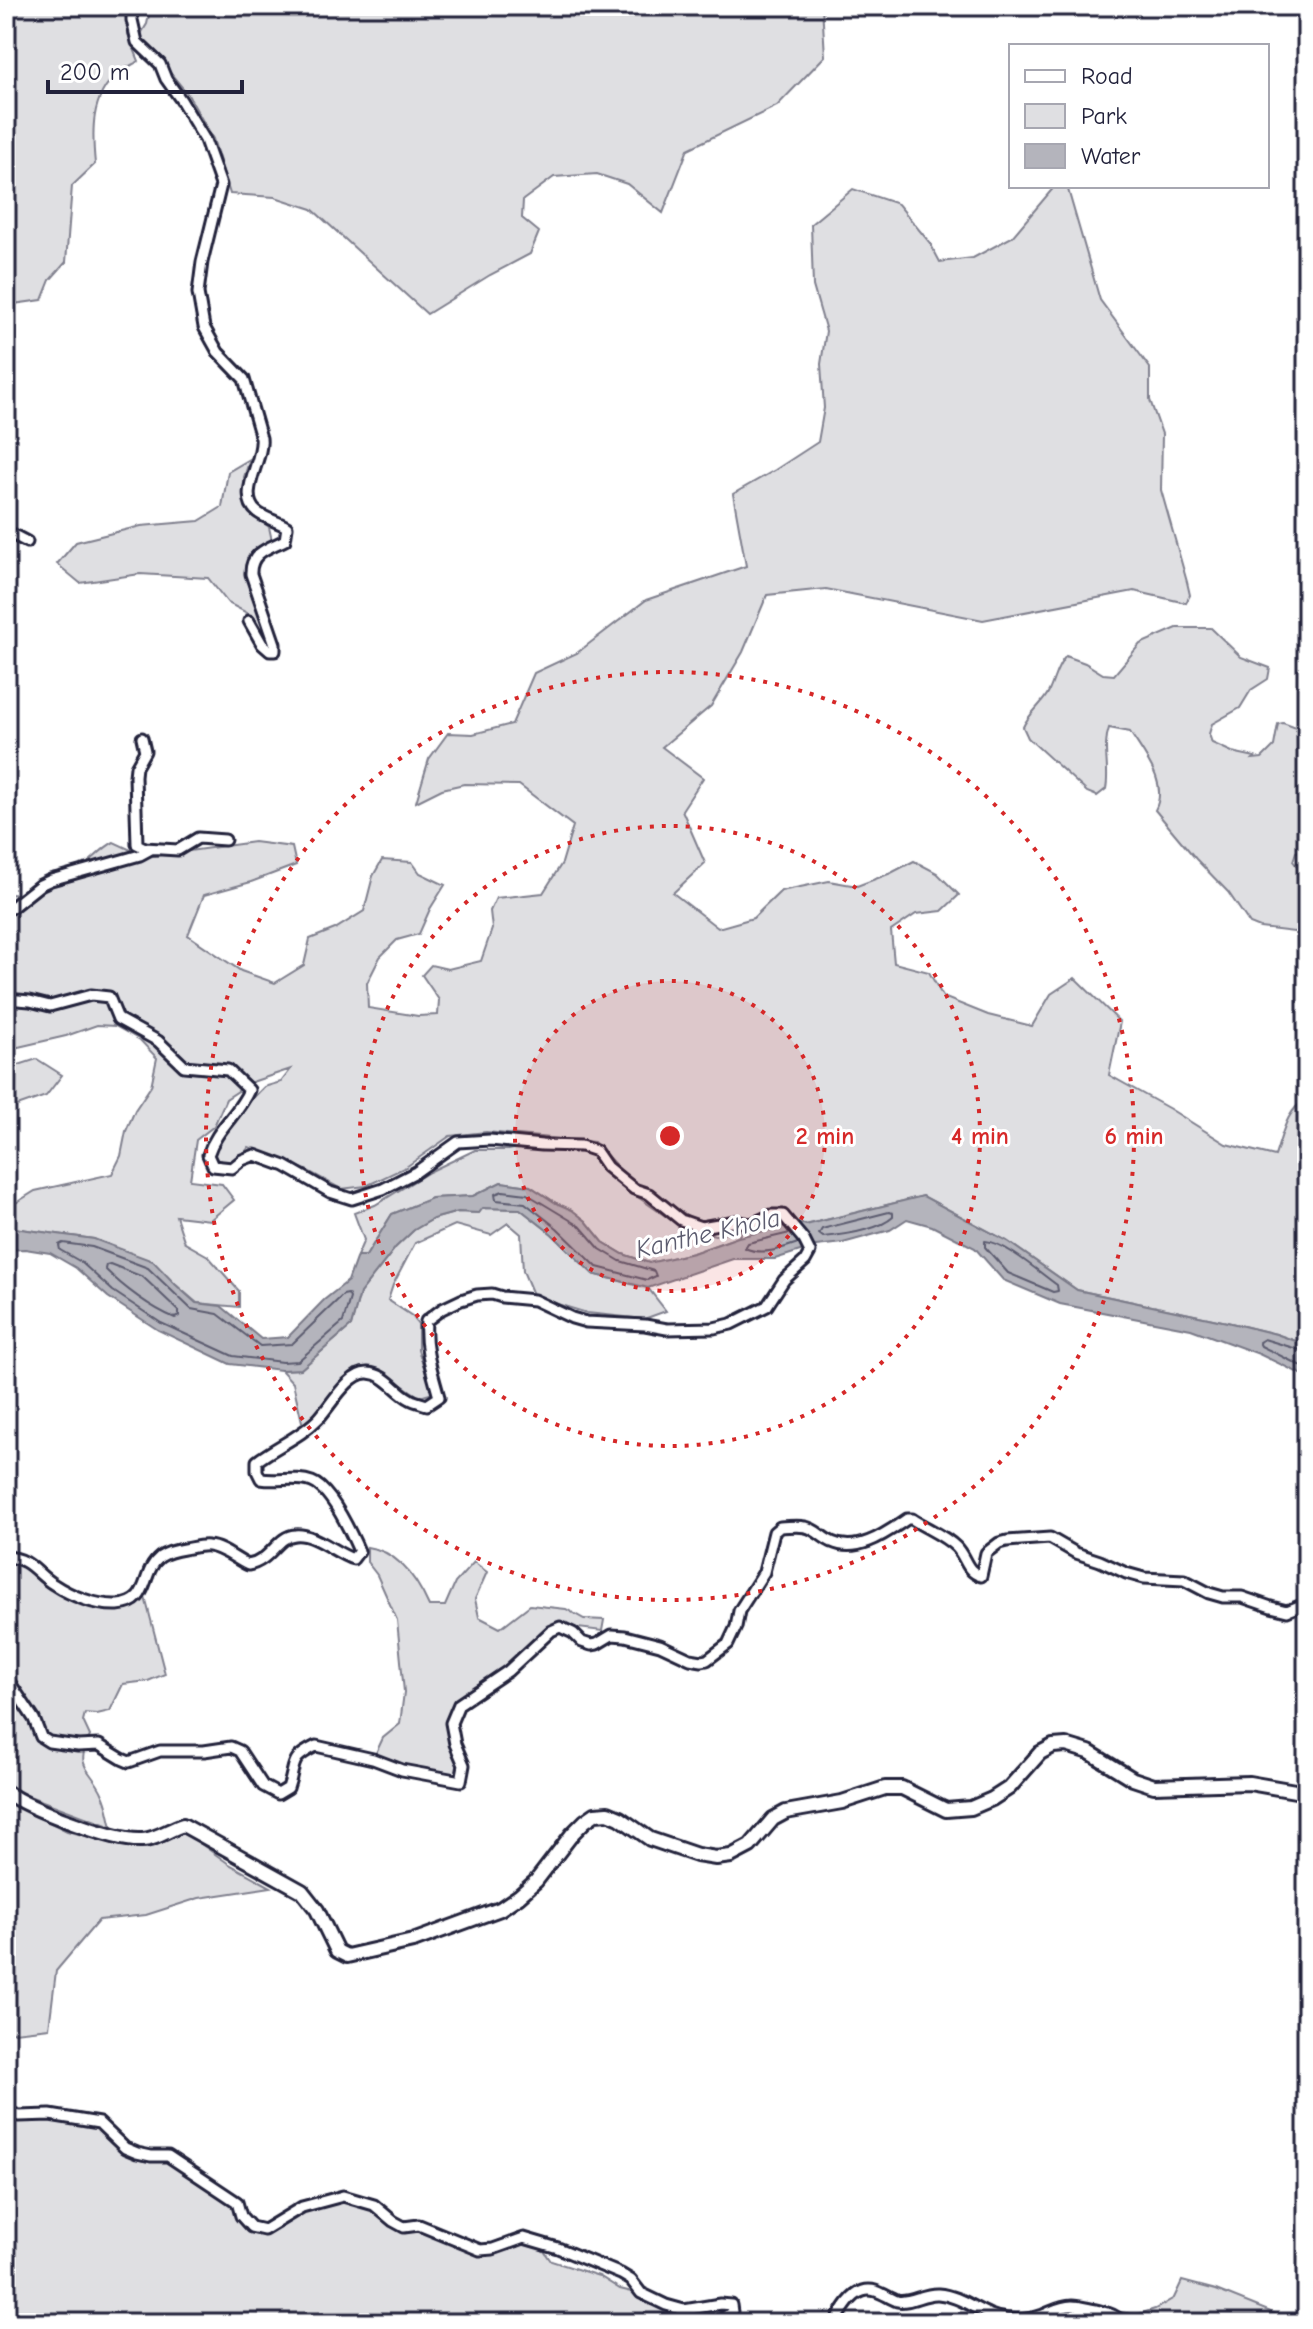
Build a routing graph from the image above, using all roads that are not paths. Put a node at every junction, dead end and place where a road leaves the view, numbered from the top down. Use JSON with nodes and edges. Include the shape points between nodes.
{"nodes":[{"id":1,"x":132,"y":6,"type":"edge"},
{"id":2,"x":6,"y":531,"type":"edge"},
{"id":3,"x":27,"y":542,"type":"dead end"},
{"id":4,"x":249,"y":621,"type":"dead end"},
{"id":5,"x":142,"y":738,"type":"dead end"},
{"id":6,"x":225,"y":840,"type":"dead end"},
{"id":7,"x":152,"y":849,"type":"junction"},
{"id":8,"x":6,"y":907,"type":"edge"},
{"id":9,"x":6,"y":999,"type":"edge"},
{"id":10,"x":6,"y":1557,"type":"edge"},
{"id":11,"x":1307,"y":1603,"type":"edge"},
{"id":12,"x":6,"y":1677,"type":"edge"},
{"id":13,"x":6,"y":1792,"type":"edge"},
{"id":14,"x":1307,"y":1793,"type":"edge"},
{"id":15,"x":6,"y":2111,"type":"edge"},
{"id":16,"x":717,"y":2323,"type":"edge"},
{"id":17,"x":835,"y":2323,"type":"edge"},
{"id":18,"x":1123,"y":2323,"type":"edge"}],
"edges":[{"from":1,"to":4,"type":"street","via":[[137,42],[160,64],[205,140],[221,185],[198,293],[204,327],[218,352],[244,379],[261,438],[249,501],[255,511],[287,527],[285,540],[256,555],[251,566],[275,651],[262,644]]},
{"from":2,"to":3,"type":"street"},
{"from":5,"to":7,"type":"street","via":[[145,751],[135,776],[136,837],[140,847]]},
{"from":6,"to":7,"type":"street","via":[[198,838],[178,850]]},
{"from":7,"to":8,"type":"street","via":[[51,880]]},
{"from":9,"to":10,"type":"street","via":[[50,1006],[91,995],[109,997],[118,1019],[158,1041],[184,1066],[228,1070],[249,1090],[212,1140],[208,1155],[213,1166],[232,1168],[255,1155],[352,1199],[416,1172],[458,1142],[581,1146],[596,1151],[634,1189],[649,1194],[681,1220],[701,1227],[751,1224],[783,1215],[810,1252],[767,1306],[714,1328],[586,1322],[534,1300],[492,1294],[442,1309],[426,1321],[426,1352],[439,1397],[435,1401],[427,1405],[411,1400],[377,1376],[354,1376],[321,1417],[257,1461],[261,1479],[311,1481],[324,1489],[352,1534],[359,1551],[353,1559],[296,1534],[264,1560],[248,1565],[208,1546],[176,1550],[160,1557],[139,1597],[118,1605],[91,1602],[52,1584],[29,1563]]},
{"from":11,"to":12,"type":"street","via":[[1287,1611],[1209,1593],[1184,1580],[1144,1578],[1050,1538],[999,1543],[986,1553],[983,1573],[977,1576],[946,1537],[912,1519],[864,1543],[844,1546],[806,1527],[780,1527],[728,1644],[707,1660],[625,1636],[612,1635],[591,1645],[560,1627],[459,1704],[451,1723],[464,1765],[461,1781],[316,1746],[299,1755],[288,1788],[278,1794],[263,1786],[240,1751],[231,1747],[160,1751],[129,1762],[94,1744],[49,1742]]},
{"from":13,"to":14,"type":"main road","via":[[75,1823],[130,1840],[146,1841],[183,1825],[302,1891],[337,1951],[347,1956],[413,1941],[500,1909],[536,1881],[595,1814],[608,1813],[650,1839],[697,1855],[731,1856],[750,1846],[786,1812],[885,1788],[902,1788],[946,1810],[971,1808],[1009,1788],[1040,1753],[1066,1745],[1154,1786],[1249,1783]]},
{"from":15,"to":16,"type":"street","via":[[99,2123],[125,2148],[168,2156],[237,2202],[251,2227],[264,2230],[302,2207],[343,2196],[374,2205],[404,2227],[419,2225],[480,2250],[524,2238],[558,2248],[621,2274],[641,2293],[666,2305],[684,2310],[731,2305],[732,2312]]},
{"from":17,"to":18,"type":"street","via":[[862,2291],[907,2302],[938,2294],[1004,2319],[1073,2306],[1116,2315]]}]}
